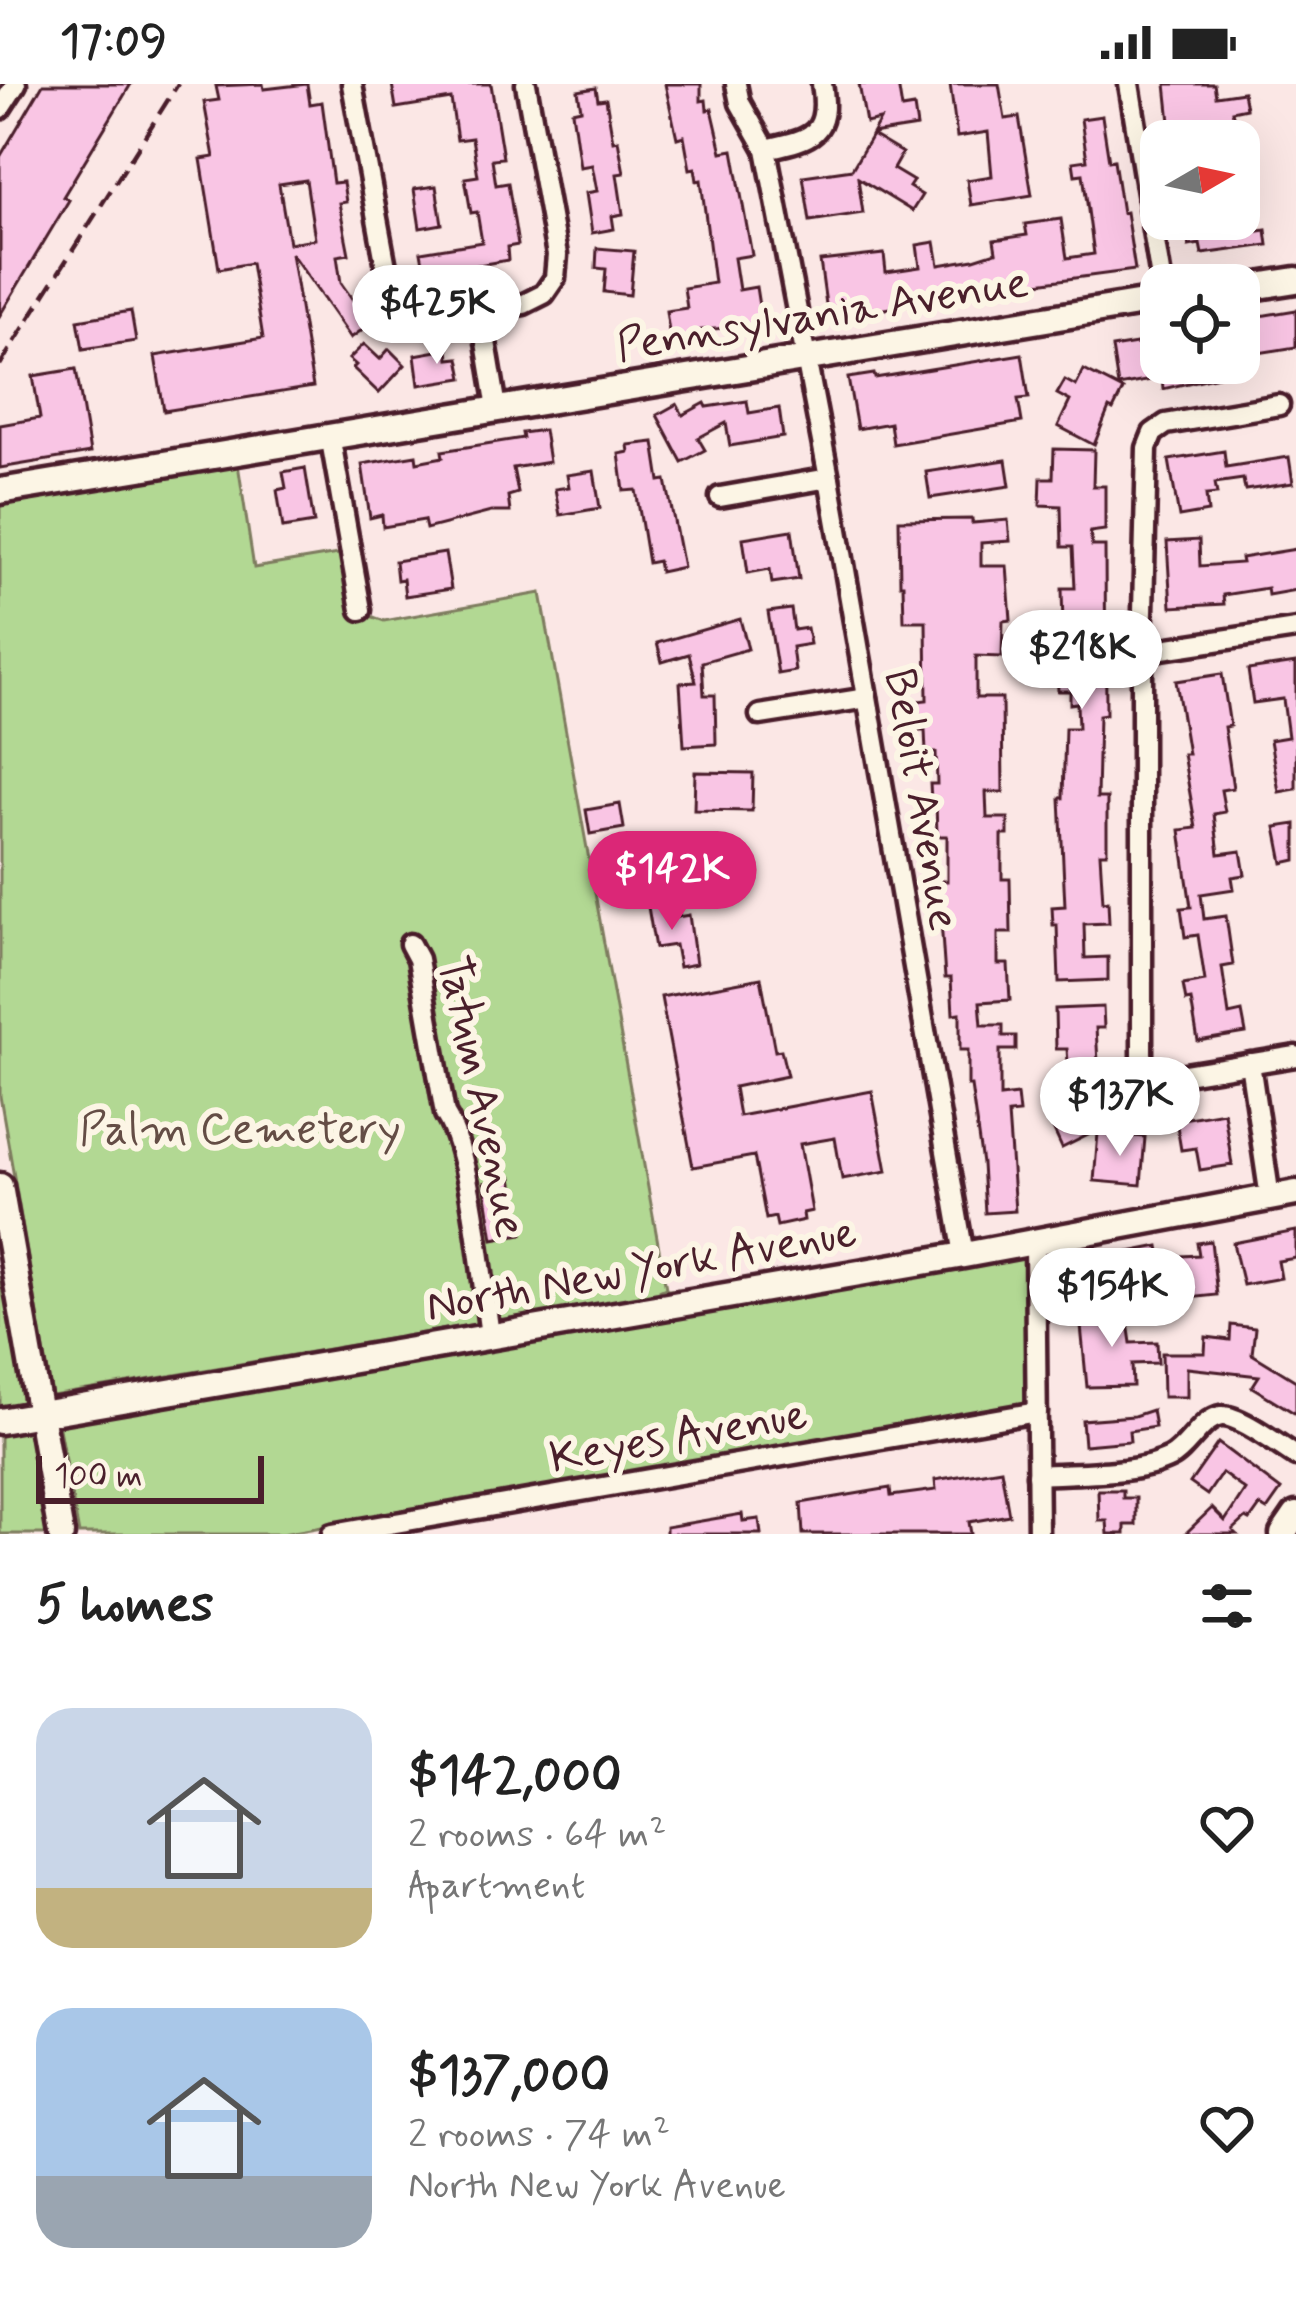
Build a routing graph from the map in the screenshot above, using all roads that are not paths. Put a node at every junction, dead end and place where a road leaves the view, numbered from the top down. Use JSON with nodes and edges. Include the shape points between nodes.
{"nodes":[{"id":1,"x":16,"y":84,"type":"edge"},
{"id":2,"x":352,"y":84,"type":"edge"},
{"id":3,"x":526,"y":84,"type":"edge"},
{"id":4,"x":736,"y":84,"type":"edge"},
{"id":5,"x":822,"y":84,"type":"edge"},
{"id":6,"x":1129,"y":84,"type":"edge"},
{"id":7,"x":0,"y":109,"type":"edge"},
{"id":8,"x":766,"y":148,"type":"junction"},
{"id":9,"x":1159,"y":264,"type":"edge"},
{"id":10,"x":1296,"y":280,"type":"edge"},
{"id":11,"x":1260,"y":286,"type":"edge"},
{"id":12,"x":1140,"y":303,"type":"edge"},
{"id":13,"x":481,"y":312,"type":"junction"},
{"id":14,"x":803,"y":357,"type":"junction"},
{"id":15,"x":1279,"y":405,"type":"dead end"},
{"id":16,"x":497,"y":408,"type":"junction"},
{"id":17,"x":330,"y":435,"type":"junction"},
{"id":18,"x":829,"y":478,"type":"junction"},
{"id":19,"x":0,"y":491,"type":"edge"},
{"id":20,"x":720,"y":497,"type":"dead end"},
{"id":21,"x":361,"y":610,"type":"dead end"},
{"id":22,"x":1296,"y":629,"type":"edge"},
{"id":23,"x":1142,"y":652,"type":"junction"},
{"id":24,"x":867,"y":698,"type":"junction"},
{"id":25,"x":760,"y":715,"type":"dead end"},
{"id":26,"x":410,"y":944,"type":"dead end"},
{"id":27,"x":1296,"y":1056,"type":"edge"},
{"id":28,"x":1250,"y":1064,"type":"junction"},
{"id":29,"x":0,"y":1186,"type":"edge"},
{"id":30,"x":1296,"y":1193,"type":"edge"},
{"id":31,"x":1270,"y":1198,"type":"junction"},
{"id":32,"x":1035,"y":1242,"type":"junction"},
{"id":33,"x":964,"y":1255,"type":"junction"},
{"id":34,"x":490,"y":1335,"type":"junction"},
{"id":35,"x":1037,"y":1412,"type":"junction"},
{"id":36,"x":40,"y":1413,"type":"junction"},
{"id":37,"x":0,"y":1421,"type":"edge"},
{"id":38,"x":1296,"y":1456,"type":"edge"},
{"id":39,"x":1037,"y":1475,"type":"junction"},
{"id":40,"x":1296,"y":1515,"type":"edge"},
{"id":41,"x":61,"y":1534,"type":"edge"},
{"id":42,"x":332,"y":1534,"type":"edge"},
{"id":43,"x":1038,"y":1534,"type":"edge"},
{"id":44,"x":1282,"y":1534,"type":"edge"}],
"edges":[{"from":1,"to":7,"type":"street"},
{"from":2,"to":13,"type":"street","via":[[388,284],[400,305],[440,320]]},
{"from":3,"to":13,"type":"street","via":[[555,278],[524,304]]},
{"from":4,"to":8,"type":"street","name":"Beloit Avenue"},
{"from":5,"to":8,"type":"street","via":[[826,104],[814,134]]},
{"from":6,"to":9,"type":"street"},
{"from":8,"to":14,"type":"street","name":"Beloit Avenue"},
{"from":10,"to":11,"type":"street"},
{"from":12,"to":14,"type":"street","name":"Pennsylvania Avenue"},
{"from":13,"to":16,"type":"street"},
{"from":14,"to":16,"type":"street","name":"Pennsylvania Avenue"},
{"from":14,"to":18,"type":"street","name":"Beloit Avenue"},
{"from":15,"to":23,"type":"street","via":[[1166,424],[1153,434]]},
{"from":16,"to":17,"type":"street","name":"Pennsylvania Avenue"},
{"from":17,"to":19,"type":"street","name":"Pennsylvania Avenue"},
{"from":17,"to":21,"type":"street"},
{"from":18,"to":20,"type":"street"},
{"from":18,"to":24,"type":"street","name":"Beloit Avenue"},
{"from":22,"to":23,"type":"street"},
{"from":23,"to":28,"type":"street","via":[[1142,1081]]},
{"from":24,"to":25,"type":"street"},
{"from":24,"to":33,"type":"street","name":"Beloit Avenue"},
{"from":26,"to":34,"type":"street","name":"Tatum Avenue","via":[[466,1184]]},
{"from":27,"to":28,"type":"street"},
{"from":28,"to":31,"type":"street"},
{"from":29,"to":36,"type":"street"},
{"from":30,"to":31,"type":"street","name":"North New York Avenue"},
{"from":31,"to":32,"type":"street","name":"North New York Avenue"},
{"from":32,"to":33,"type":"street","name":"North New York Avenue"},
{"from":32,"to":35,"type":"street"},
{"from":33,"to":34,"type":"street","name":"North New York Avenue"},
{"from":34,"to":36,"type":"street","name":"North New York Avenue"},
{"from":35,"to":39,"type":"street"},
{"from":35,"to":42,"type":"street","name":"Keyes Avenue"},
{"from":36,"to":37,"type":"street","name":"North New York Avenue"},
{"from":36,"to":41,"type":"street"},
{"from":38,"to":39,"type":"street","via":[[1222,1416],[1153,1465]]},
{"from":39,"to":43,"type":"street"},
{"from":40,"to":44,"type":"street"}]}
